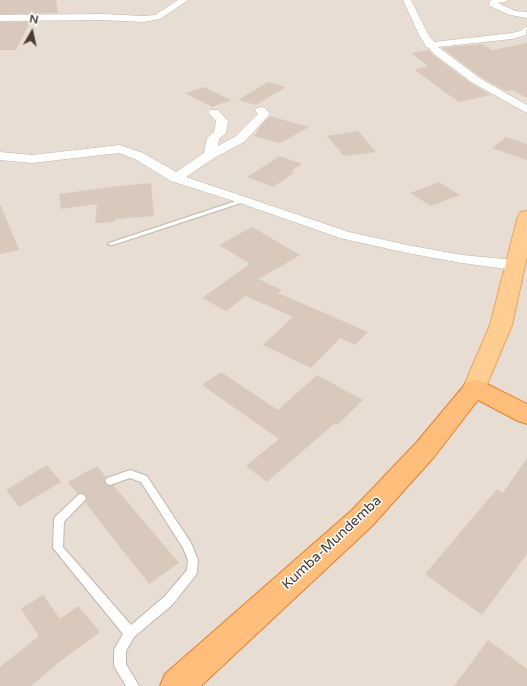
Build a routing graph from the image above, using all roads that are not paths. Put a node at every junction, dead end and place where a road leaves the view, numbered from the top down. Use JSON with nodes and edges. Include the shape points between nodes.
{"nodes":[{"id":1,"x":184,"y":0,"type":"edge"},
{"id":2,"x":407,"y":0,"type":"edge"},
{"id":3,"x":502,"y":0,"type":"edge"},
{"id":4,"x":527,"y":15,"type":"edge"},
{"id":5,"x":0,"y":18,"type":"edge"},
{"id":6,"x":527,"y":29,"type":"edge"},
{"id":7,"x":430,"y":45,"type":"junction"},
{"id":8,"x":261,"y":110,"type":"dead end"},
{"id":9,"x":527,"y":110,"type":"edge"},
{"id":10,"x":214,"y":112,"type":"dead end"},
{"id":11,"x":210,"y":155,"type":"junction"},
{"id":12,"x":0,"y":156,"type":"edge"},
{"id":13,"x":176,"y":178,"type":"junction"},
{"id":14,"x":245,"y":200,"type":"junction"},
{"id":15,"x":527,"y":216,"type":"edge"},
{"id":16,"x":111,"y":244,"type":"dead end"},
{"id":17,"x":516,"y":265,"type":"junction"},
{"id":18,"x":475,"y":388,"type":"junction"},
{"id":19,"x":527,"y":416,"type":"edge"},
{"id":20,"x":110,"y":481,"type":"dead end"},
{"id":21,"x":81,"y":498,"type":"dead end"},
{"id":22,"x":130,"y":633,"type":"junction"},
{"id":23,"x":133,"y":686,"type":"edge"},
{"id":24,"x":177,"y":686,"type":"edge"}],
"edges":[{"from":1,"to":5,"type":"street","via":[[157,16],[144,19]]},
{"from":2,"to":7,"type":"street"},
{"from":3,"to":4,"type":"street","via":[[494,1],[493,4],[513,13]]},
{"from":6,"to":7,"type":"street","via":[[512,36]]},
{"from":7,"to":9,"type":"street","via":[[477,82]]},
{"from":8,"to":11,"type":"street","via":[[264,114],[240,139]]},
{"from":10,"to":11,"type":"street","via":[[222,121],[220,133],[213,138]]},
{"from":11,"to":13,"type":"street"},
{"from":12,"to":13,"type":"street","via":[[32,159],[120,149],[139,156]]},
{"from":13,"to":14,"type":"street"},
{"from":14,"to":16,"type":"lane"},
{"from":14,"to":17,"type":"street","via":[[345,236],[407,250]]},
{"from":15,"to":17,"type":"main road"},
{"from":17,"to":18,"type":"main road","via":[[500,325]]},
{"from":18,"to":19,"type":"highway"},
{"from":18,"to":24,"type":"highway","name":"Kumba-Mundemba","via":[[425,450],[362,518]]},
{"from":20,"to":22,"type":"lane","via":[[130,474],[144,478],[187,546],[193,560],[192,572],[168,601]]},
{"from":21,"to":22,"type":"lane","via":[[59,520],[58,548]]},
{"from":22,"to":23,"type":"lane","via":[[120,650],[120,666]]}]}
